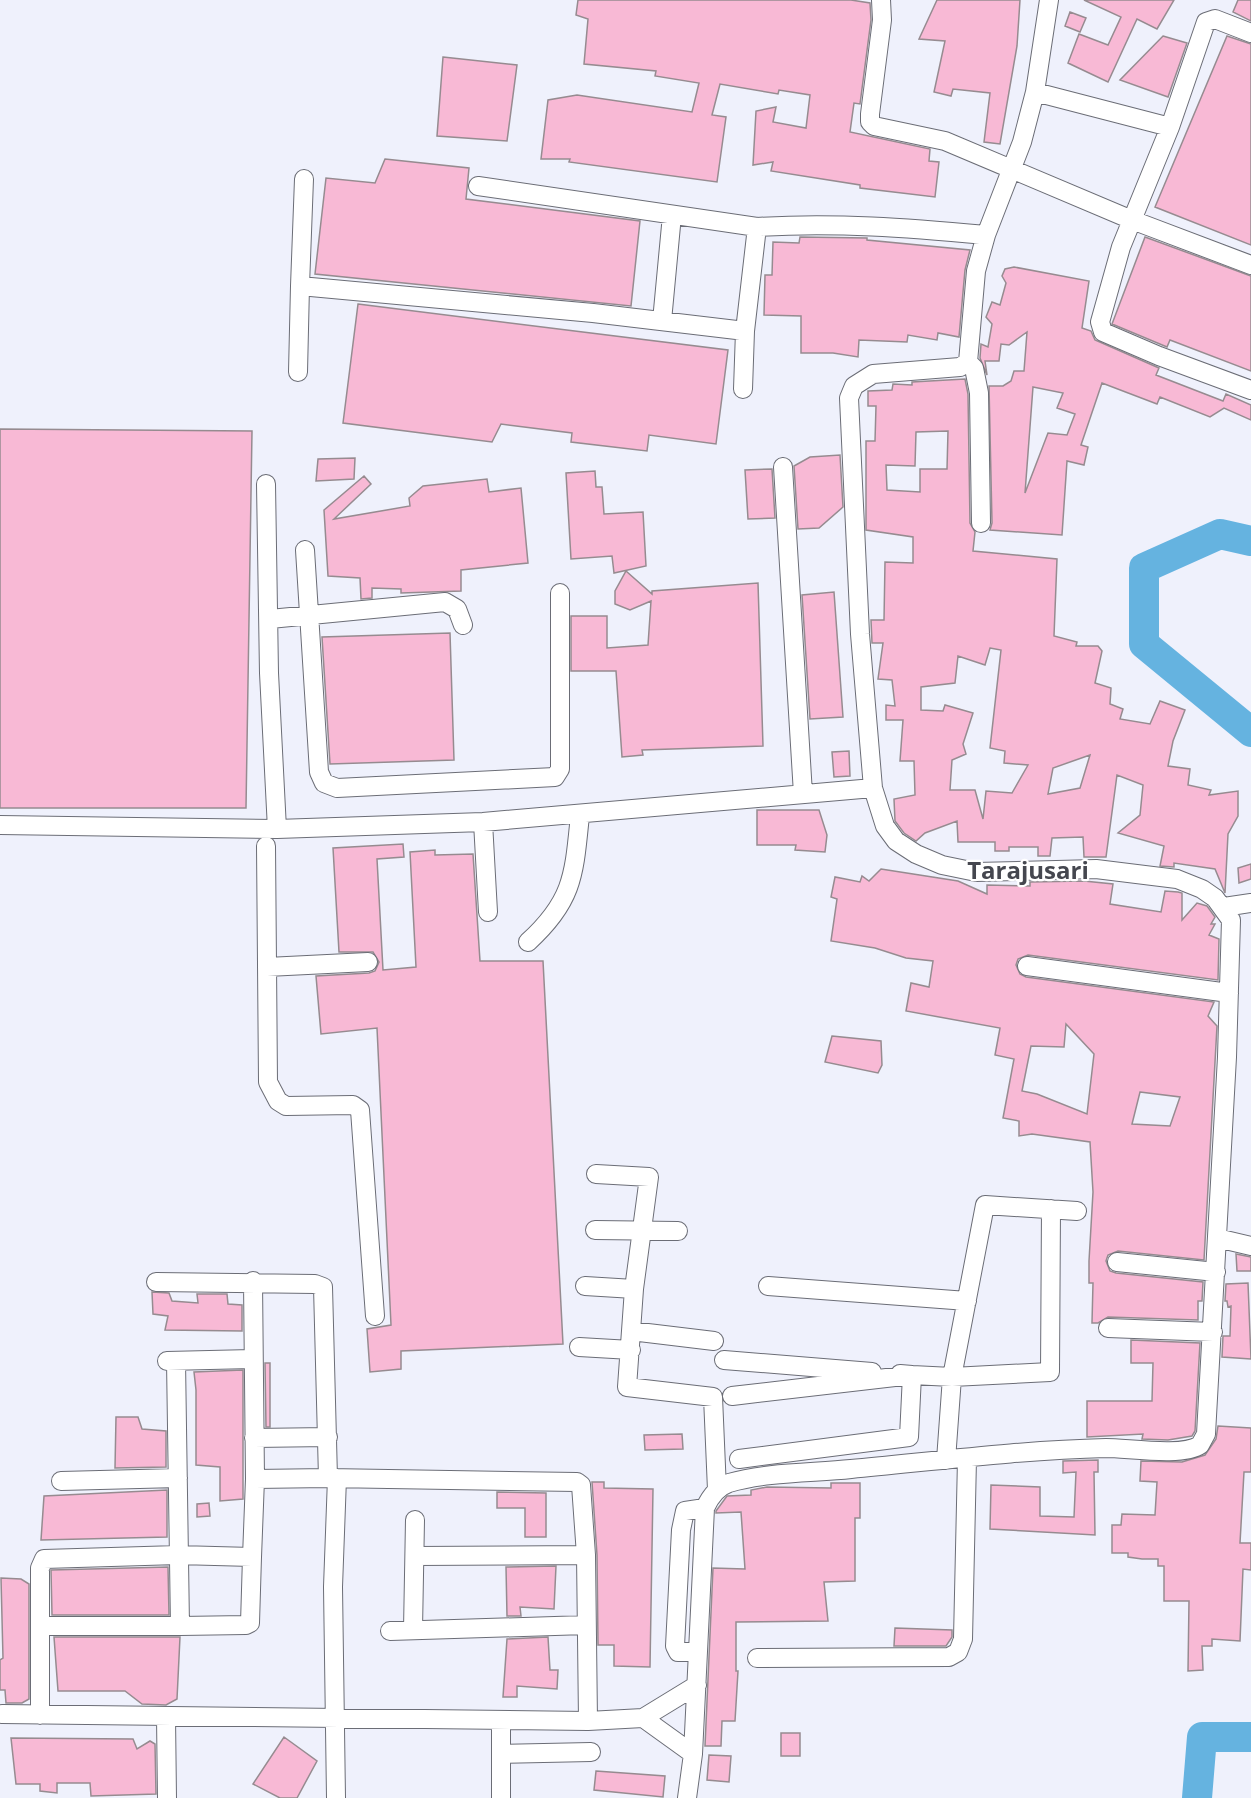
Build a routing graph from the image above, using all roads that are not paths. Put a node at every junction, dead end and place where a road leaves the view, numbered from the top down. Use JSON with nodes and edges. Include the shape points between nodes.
{"nodes":[{"id":1,"x":881,"y":0,"type":"edge"},
{"id":2,"x":1049,"y":0,"type":"edge"},
{"id":3,"x":1251,"y":33,"type":"edge"},
{"id":4,"x":1035,"y":92,"type":"junction"},
{"id":5,"x":1170,"y":128,"type":"junction"},
{"id":6,"x":1014,"y":169,"type":"junction"},
{"id":7,"x":304,"y":178,"type":"dead end"},
{"id":8,"x":478,"y":186,"type":"dead end"},
{"id":9,"x":672,"y":215,"type":"junction"},
{"id":10,"x":1132,"y":220,"type":"junction"},
{"id":11,"x":757,"y":227,"type":"junction"},
{"id":12,"x":986,"y":235,"type":"junction"},
{"id":13,"x":1251,"y":265,"type":"edge"},
{"id":14,"x":300,"y":286,"type":"junction"},
{"id":15,"x":662,"y":321,"type":"junction"},
{"id":16,"x":745,"y":331,"type":"junction"},
{"id":17,"x":968,"y":362,"type":"junction"},
{"id":18,"x":298,"y":372,"type":"dead end"},
{"id":19,"x":743,"y":389,"type":"dead end"},
{"id":20,"x":1251,"y":390,"type":"edge"},
{"id":21,"x":783,"y":467,"type":"dead end"},
{"id":22,"x":266,"y":484,"type":"dead end"},
{"id":23,"x":981,"y":523,"type":"dead end"},
{"id":24,"x":305,"y":550,"type":"dead end"},
{"id":25,"x":560,"y":593,"type":"dead end"},
{"id":26,"x":300,"y":617,"type":"junction"},
{"id":27,"x":270,"y":619,"type":"junction"},
{"id":28,"x":463,"y":625,"type":"dead end"},
{"id":29,"x":873,"y":788,"type":"junction"},
{"id":30,"x":803,"y":794,"type":"junction"},
{"id":31,"x":580,"y":815,"type":"junction"},
{"id":32,"x":483,"y":822,"type":"junction"},
{"id":33,"x":0,"y":825,"type":"edge"},
{"id":34,"x":280,"y":832,"type":"junction"},
{"id":35,"x":1251,"y":903,"type":"edge"},
{"id":36,"x":1224,"y":907,"type":"junction"},
{"id":37,"x":488,"y":912,"type":"dead end"},
{"id":38,"x":528,"y":942,"type":"dead end"},
{"id":39,"x":368,"y":962,"type":"dead end"},
{"id":40,"x":1027,"y":966,"type":"dead end"},
{"id":41,"x":267,"y":967,"type":"junction"},
{"id":42,"x":1229,"y":993,"type":"junction"},
{"id":43,"x":596,"y":1174,"type":"dead end"},
{"id":44,"x":1051,"y":1209,"type":"junction"},
{"id":45,"x":1077,"y":1211,"type":"dead end"},
{"id":46,"x":594,"y":1230,"type":"dead end"},
{"id":47,"x":643,"y":1231,"type":"junction"},
{"id":48,"x":678,"y":1231,"type":"dead end"},
{"id":49,"x":1217,"y":1238,"type":"junction"},
{"id":50,"x":1251,"y":1246,"type":"edge"},
{"id":51,"x":1117,"y":1262,"type":"dead end"},
{"id":52,"x":1216,"y":1272,"type":"junction"},
{"id":53,"x":253,"y":1281,"type":"junction"},
{"id":54,"x":156,"y":1282,"type":"dead end"},
{"id":55,"x":585,"y":1286,"type":"dead end"},
{"id":56,"x":768,"y":1286,"type":"dead end"},
{"id":57,"x":634,"y":1289,"type":"junction"},
{"id":58,"x":967,"y":1301,"type":"junction"},
{"id":59,"x":375,"y":1316,"type":"dead end"},
{"id":60,"x":1108,"y":1328,"type":"dead end"},
{"id":61,"x":631,"y":1331,"type":"junction"},
{"id":62,"x":1213,"y":1332,"type":"junction"},
{"id":63,"x":714,"y":1341,"type":"dead end"},
{"id":64,"x":579,"y":1347,"type":"dead end"},
{"id":65,"x":631,"y":1350,"type":"junction"},
{"id":66,"x":252,"y":1359,"type":"junction"},
{"id":67,"x":724,"y":1360,"type":"dead end"},
{"id":68,"x":912,"y":1375,"type":"junction"},
{"id":69,"x":952,"y":1377,"type":"junction"},
{"id":70,"x":732,"y":1396,"type":"dead end"},
{"id":71,"x":328,"y":1437,"type":"junction"},
{"id":72,"x":254,"y":1438,"type":"junction"},
{"id":73,"x":739,"y":1459,"type":"dead end"},
{"id":74,"x":967,"y":1459,"type":"junction"},
{"id":75,"x":946,"y":1460,"type":"junction"},
{"id":76,"x":178,"y":1478,"type":"junction"},
{"id":77,"x":332,"y":1478,"type":"junction"},
{"id":78,"x":255,"y":1479,"type":"junction"},
{"id":79,"x":61,"y":1481,"type":"dead end"},
{"id":80,"x":717,"y":1490,"type":"junction"},
{"id":81,"x":415,"y":1520,"type":"dead end"},
{"id":82,"x":178,"y":1555,"type":"junction"},
{"id":83,"x":586,"y":1555,"type":"junction"},
{"id":84,"x":415,"y":1556,"type":"junction"},
{"id":85,"x":252,"y":1557,"type":"junction"},
{"id":86,"x":586,"y":1625,"type":"junction"},
{"id":87,"x":40,"y":1626,"type":"junction"},
{"id":88,"x":180,"y":1626,"type":"junction"},
{"id":89,"x":414,"y":1630,"type":"junction"},
{"id":90,"x":390,"y":1631,"type":"dead end"},
{"id":91,"x":757,"y":1658,"type":"dead end"},
{"id":92,"x":697,"y":1684,"type":"junction"},
{"id":93,"x":2,"y":1714,"type":"dead end"},
{"id":94,"x":40,"y":1715,"type":"junction"},
{"id":95,"x":166,"y":1717,"type":"junction"},
{"id":96,"x":643,"y":1718,"type":"junction"},
{"id":97,"x":334,"y":1719,"type":"junction"},
{"id":98,"x":501,"y":1720,"type":"junction"},
{"id":99,"x":588,"y":1721,"type":"junction"},
{"id":100,"x":591,"y":1752,"type":"dead end"},
{"id":101,"x":501,"y":1754,"type":"junction"},
{"id":102,"x":693,"y":1754,"type":"junction"},
{"id":103,"x":167,"y":1798,"type":"edge"},
{"id":104,"x":336,"y":1798,"type":"edge"},
{"id":105,"x":501,"y":1798,"type":"edge"},
{"id":106,"x":687,"y":1798,"type":"edge"}],
"edges":[{"from":1,"to":6,"type":"street","via":[[870,122],[945,141]]},
{"from":2,"to":4,"type":"street"},
{"from":3,"to":5,"type":"street","via":[[1215,18],[1206,22]]},
{"from":4,"to":5,"type":"street"},
{"from":4,"to":6,"type":"street"},
{"from":5,"to":10,"type":"street"},
{"from":6,"to":10,"type":"street"},
{"from":6,"to":12,"type":"street"},
{"from":7,"to":14,"type":"street"},
{"from":8,"to":9,"type":"street"},
{"from":9,"to":11,"type":"street"},
{"from":9,"to":15,"type":"street"},
{"from":10,"to":13,"type":"street"},
{"from":10,"to":20,"type":"street","via":[[1102,312],[1103,332]]},
{"from":11,"to":12,"type":"street","via":[[819,223]]},
{"from":11,"to":16,"type":"street"},
{"from":12,"to":17,"type":"street","via":[[976,271]]},
{"from":14,"to":15,"type":"street"},
{"from":14,"to":18,"type":"street"},
{"from":15,"to":16,"type":"street"},
{"from":16,"to":19,"type":"street"},
{"from":17,"to":23,"type":"street","via":[[974,368],[979,393]]},
{"from":17,"to":29,"type":"street","via":[[960,367],[873,374],[854,386],[849,398],[860,634]]},
{"from":21,"to":30,"type":"street"},
{"from":22,"to":27,"type":"street"},
{"from":24,"to":26,"type":"street"},
{"from":25,"to":26,"type":"street","via":[[560,769],[555,777],[337,788],[324,783],[319,772]]},
{"from":26,"to":27,"type":"street"},
{"from":26,"to":28,"type":"street","via":[[445,602],[457,609]]},
{"from":27,"to":34,"type":"street","via":[[269,673]]},
{"from":29,"to":30,"type":"street"},
{"from":29,"to":36,"type":"street","via":[[885,826],[896,841],[942,865],[976,872],[1096,869],[1177,879],[1202,889]]},
{"from":30,"to":31,"type":"street"},
{"from":31,"to":32,"type":"street"},
{"from":31,"to":38,"type":"street","via":[[574,872],[566,898],[546,926]]},
{"from":32,"to":34,"type":"street"},
{"from":32,"to":37,"type":"street"},
{"from":33,"to":34,"type":"street"},
{"from":34,"to":41,"type":"street"},
{"from":35,"to":36,"type":"street"},
{"from":36,"to":42,"type":"street","via":[[1231,920]]},
{"from":39,"to":41,"type":"street"},
{"from":40,"to":42,"type":"street"},
{"from":41,"to":59,"type":"street","via":[[268,1082],[278,1101],[286,1106],[353,1105],[360,1110]]},
{"from":42,"to":49,"type":"street"},
{"from":43,"to":47,"type":"street","via":[[649,1177]]},
{"from":44,"to":45,"type":"street"},
{"from":44,"to":58,"type":"street","via":[[985,1205]]},
{"from":44,"to":69,"type":"street","via":[[1050,1372]]},
{"from":46,"to":47,"type":"street"},
{"from":47,"to":48,"type":"street"},
{"from":47,"to":57,"type":"street"},
{"from":49,"to":50,"type":"street"},
{"from":49,"to":52,"type":"street"},
{"from":51,"to":52,"type":"street"},
{"from":52,"to":62,"type":"street"},
{"from":53,"to":54,"type":"street"},
{"from":53,"to":66,"type":"street"},
{"from":53,"to":71,"type":"street","via":[[323,1287]]},
{"from":55,"to":57,"type":"street"},
{"from":56,"to":58,"type":"street"},
{"from":57,"to":61,"type":"street"},
{"from":58,"to":69,"type":"street"},
{"from":60,"to":62,"type":"street"},
{"from":61,"to":63,"type":"street"},
{"from":61,"to":65,"type":"street"},
{"from":62,"to":74,"type":"street","via":[[1206,1434],[1195,1449],[1106,1448]]},
{"from":64,"to":65,"type":"street"},
{"from":65,"to":80,"type":"street","via":[[627,1387],[713,1397]]},
{"from":66,"to":72,"type":"street"},
{"from":66,"to":76,"type":"street","via":[[171,1361]]},
{"from":67,"to":68,"type":"street"},
{"from":68,"to":69,"type":"street"},
{"from":68,"to":70,"type":"street"},
{"from":68,"to":73,"type":"street","via":[[909,1437]]},
{"from":69,"to":75,"type":"street"},
{"from":71,"to":72,"type":"street"},
{"from":71,"to":77,"type":"street"},
{"from":72,"to":78,"type":"street"},
{"from":74,"to":75,"type":"street"},
{"from":74,"to":91,"type":"street","via":[[963,1639],[958,1652],[949,1657]]},
{"from":75,"to":80,"type":"street","via":[[780,1476],[728,1483]]},
{"from":76,"to":79,"type":"street"},
{"from":76,"to":82,"type":"street"},
{"from":77,"to":78,"type":"street"},
{"from":77,"to":83,"type":"street","via":[[577,1482],[583,1490]]},
{"from":77,"to":97,"type":"street"},
{"from":78,"to":85,"type":"street"},
{"from":80,"to":92,"type":"street","via":[[705,1508]]},
{"from":81,"to":84,"type":"street"},
{"from":82,"to":85,"type":"street"},
{"from":82,"to":87,"type":"street","via":[[47,1557],[40,1564]]},
{"from":82,"to":88,"type":"street"},
{"from":83,"to":84,"type":"street"},
{"from":83,"to":86,"type":"street"},
{"from":84,"to":89,"type":"street"},
{"from":85,"to":88,"type":"street","via":[[250,1623]]},
{"from":86,"to":89,"type":"street"},
{"from":86,"to":99,"type":"street"},
{"from":87,"to":88,"type":"street"},
{"from":87,"to":94,"type":"street"},
{"from":89,"to":90,"type":"street"},
{"from":92,"to":96,"type":"street"},
{"from":92,"to":102,"type":"street"},
{"from":93,"to":94,"type":"street"},
{"from":94,"to":95,"type":"street"},
{"from":95,"to":97,"type":"street"},
{"from":95,"to":103,"type":"street"},
{"from":96,"to":99,"type":"street"},
{"from":96,"to":102,"type":"street"},
{"from":97,"to":98,"type":"street"},
{"from":97,"to":104,"type":"street"},
{"from":98,"to":99,"type":"street"},
{"from":98,"to":101,"type":"street"},
{"from":100,"to":101,"type":"street"},
{"from":101,"to":105,"type":"street"},
{"from":102,"to":106,"type":"street"}]}
